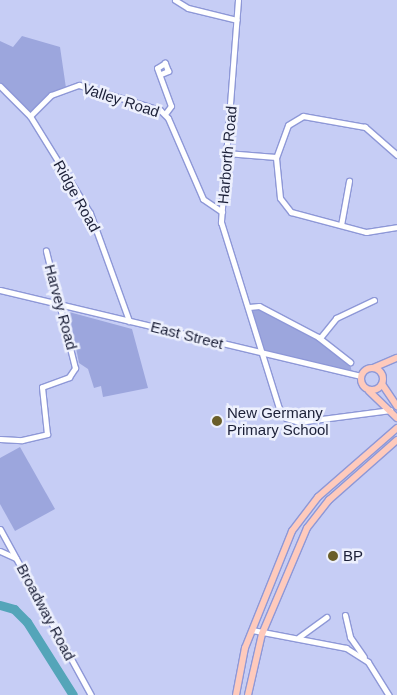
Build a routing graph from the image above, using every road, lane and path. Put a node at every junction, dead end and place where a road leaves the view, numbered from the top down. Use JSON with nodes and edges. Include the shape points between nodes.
{"nodes":[{"id":1,"x":175,"y":0,"type":"edge"},
{"id":2,"x":238,"y":0,"type":"edge"},
{"id":3,"x":237,"y":20,"type":"junction"},
{"id":4,"x":161,"y":74,"type":"dead end"},
{"id":5,"x":0,"y":86,"type":"edge"},
{"id":6,"x":165,"y":114,"type":"junction"},
{"id":7,"x":30,"y":116,"type":"junction"},
{"id":8,"x":226,"y":153,"type":"junction"},
{"id":9,"x":397,"y":155,"type":"edge"},
{"id":10,"x":276,"y":157,"type":"junction"},
{"id":11,"x":349,"y":181,"type":"dead end"},
{"id":12,"x":222,"y":212,"type":"junction"},
{"id":13,"x":341,"y":225,"type":"junction"},
{"id":14,"x":397,"y":228,"type":"edge"},
{"id":15,"x":46,"y":251,"type":"dead end"},
{"id":16,"x":0,"y":285,"type":"edge"},
{"id":17,"x":0,"y":290,"type":"edge"},
{"id":18,"x":13,"y":291,"type":"junction"},
{"id":19,"x":374,"y":300,"type":"dead end"},
{"id":20,"x":61,"y":303,"type":"junction"},
{"id":21,"x":249,"y":307,"type":"junction"},
{"id":22,"x":129,"y":320,"type":"junction"},
{"id":23,"x":320,"y":338,"type":"junction"},
{"id":24,"x":263,"y":354,"type":"junction"},
{"id":25,"x":395,"y":360,"type":"edge"},
{"id":26,"x":350,"y":362,"type":"dead end"},
{"id":27,"x":372,"y":368,"type":"junction"},
{"id":28,"x":361,"y":376,"type":"junction"},
{"id":29,"x":383,"y":381,"type":"junction"},
{"id":30,"x":369,"y":390,"type":"junction"},
{"id":31,"x":397,"y":406,"type":"edge"},
{"id":32,"x":390,"y":410,"type":"junction"},
{"id":33,"x":397,"y":418,"type":"edge"},
{"id":34,"x":397,"y":428,"type":"edge"},
{"id":35,"x":0,"y":439,"type":"edge"},
{"id":36,"x":397,"y":440,"type":"edge"},
{"id":37,"x":0,"y":529,"type":"edge"},
{"id":38,"x":0,"y":551,"type":"edge"},
{"id":39,"x":16,"y":558,"type":"junction"},
{"id":40,"x":345,"y":615,"type":"dead end"},
{"id":41,"x":327,"y":617,"type":"dead end"},
{"id":42,"x":252,"y":630,"type":"junction"},
{"id":43,"x":262,"y":634,"type":"junction"},
{"id":44,"x":298,"y":637,"type":"junction"},
{"id":45,"x":368,"y":662,"type":"junction"},
{"id":46,"x":91,"y":695,"type":"edge"},
{"id":47,"x":236,"y":695,"type":"edge"},
{"id":48,"x":248,"y":695,"type":"edge"},
{"id":49,"x":389,"y":695,"type":"edge"}],
"edges":[{"from":1,"to":3,"type":"street","via":[[188,8]]},
{"from":2,"to":3,"type":"street","name":"Harborth Road"},
{"from":3,"to":8,"type":"street","name":"Harborth Road"},
{"from":4,"to":6,"type":"street","via":[[170,106]]},
{"from":5,"to":7,"type":"street","name":"Ridge Road"},
{"from":6,"to":7,"type":"street","name":"Valley Road","via":[[79,85],[51,95]]},
{"from":6,"to":12,"type":"street","name":"Valley Road","via":[[203,199]]},
{"from":7,"to":22,"type":"street","name":"Ridge Road","via":[[94,222]]},
{"from":8,"to":10,"type":"street"},
{"from":8,"to":12,"type":"street","name":"Harborth Road"},
{"from":9,"to":10,"type":"street","via":[[365,127],[303,116],[288,125]]},
{"from":10,"to":13,"type":"street","via":[[280,198],[288,210]]},
{"from":11,"to":13,"type":"street"},
{"from":12,"to":21,"type":"street","name":"Harborth Road","via":[[223,230]]},
{"from":13,"to":14,"type":"street","via":[[371,232]]},
{"from":15,"to":20,"type":"street","name":"Harvey Road"},
{"from":16,"to":18,"type":"street","name":"East Street"},
{"from":17,"to":18,"type":"street","name":"East Street"},
{"from":18,"to":20,"type":"street","name":"East Street"},
{"from":19,"to":23,"type":"street","via":[[338,316]]},
{"from":20,"to":22,"type":"street","name":"East Street"},
{"from":20,"to":35,"type":"street","name":"Harvey Road","via":[[76,363],[69,377],[42,387],[47,434],[22,440]]},
{"from":21,"to":23,"type":"street","via":[[259,306]]},
{"from":21,"to":24,"type":"street","name":"Harborth Road"},
{"from":22,"to":24,"type":"street","name":"East Street"},
{"from":23,"to":26,"type":"street"},
{"from":24,"to":28,"type":"street","name":"East Street"},
{"from":24,"to":32,"type":"street","name":"Harborth Road","via":[[279,408],[289,420]]},
{"from":25,"to":27,"type":"main road"},
{"from":25,"to":29,"type":"main road"},
{"from":27,"to":28,"type":"main road"},
{"from":27,"to":29,"type":"main road"},
{"from":28,"to":30,"type":"main road","via":[[361,384]]},
{"from":29,"to":30,"type":"main road"},
{"from":29,"to":31,"type":"main road"},
{"from":30,"to":32,"type":"main road"},
{"from":32,"to":33,"type":"main road"},
{"from":34,"to":42,"type":"main road","via":[[324,491],[299,521]]},
{"from":36,"to":43,"type":"main road","via":[[313,519],[290,559]]},
{"from":37,"to":39,"type":"street","name":"Broadway Road"},
{"from":38,"to":39,"type":"street"},
{"from":39,"to":46,"type":"street","name":"Broadway Road"},
{"from":40,"to":45,"type":"street","via":[[350,637]]},
{"from":41,"to":44,"type":"street"},
{"from":42,"to":43,"type":"street"},
{"from":42,"to":47,"type":"main road"},
{"from":43,"to":44,"type":"street"},
{"from":43,"to":48,"type":"main road"},
{"from":44,"to":45,"type":"street","via":[[338,645]]},
{"from":45,"to":49,"type":"street"}]}
